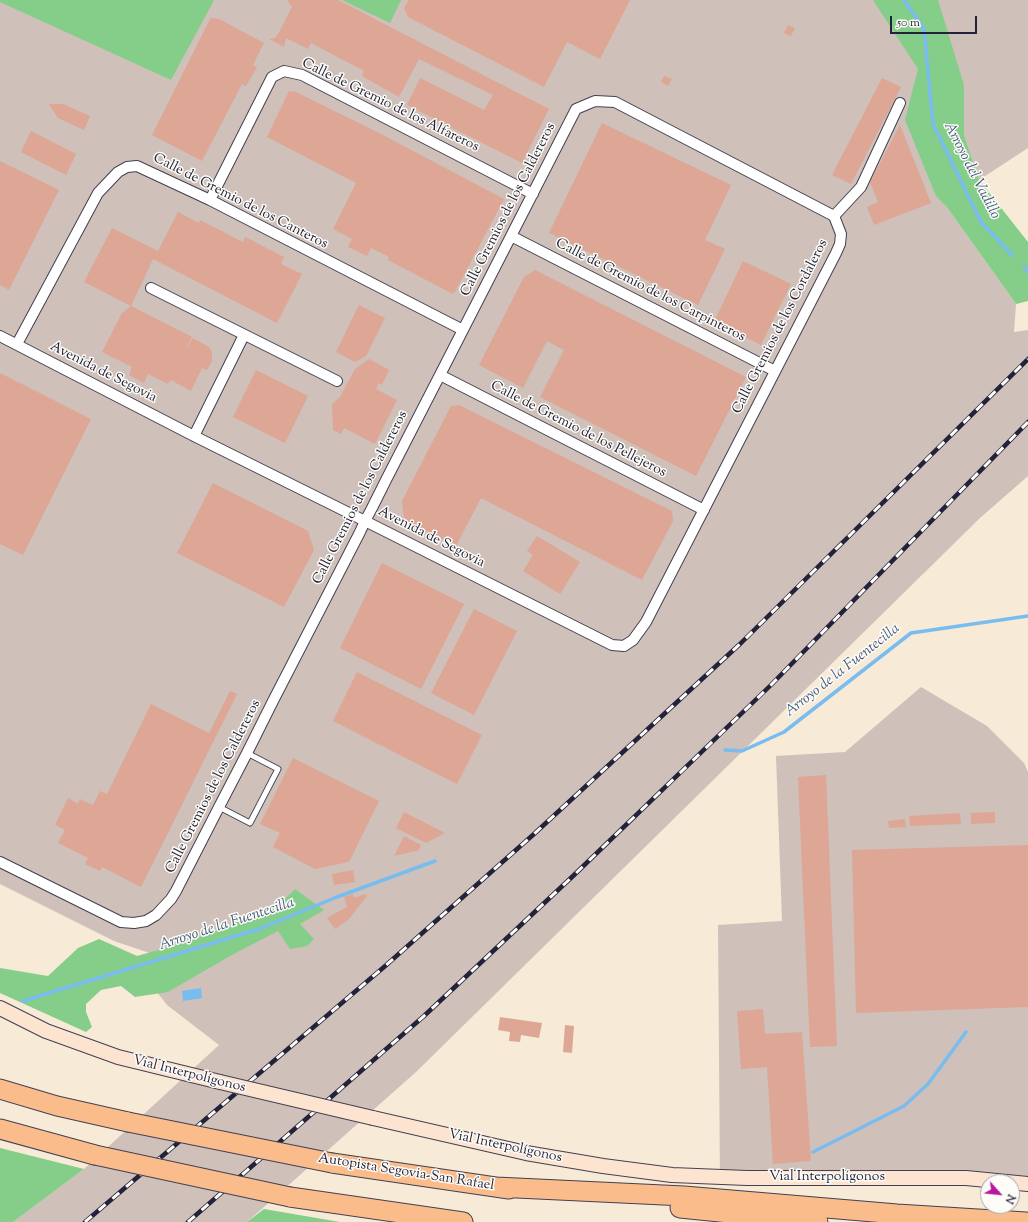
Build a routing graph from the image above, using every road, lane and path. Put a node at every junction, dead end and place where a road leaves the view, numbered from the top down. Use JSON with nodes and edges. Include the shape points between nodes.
{"nodes":[{"id":1,"x":900,"y":103,"type":"dead end"},
{"id":2,"x":533,"y":194,"type":"junction"},
{"id":3,"x":210,"y":200,"type":"junction"},
{"id":4,"x":834,"y":216,"type":"junction"},
{"id":5,"x":511,"y":236,"type":"junction"},
{"id":6,"x":150,"y":288,"type":"dead end"},
{"id":7,"x":463,"y":330,"type":"junction"},
{"id":8,"x":244,"y":335,"type":"junction"},
{"id":9,"x":0,"y":336,"type":"edge"},
{"id":10,"x":17,"y":344,"type":"junction"},
{"id":11,"x":775,"y":371,"type":"junction"},
{"id":12,"x":440,"y":375,"type":"junction"},
{"id":13,"x":337,"y":381,"type":"dead end"},
{"id":14,"x":194,"y":436,"type":"junction"},
{"id":15,"x":704,"y":510,"type":"junction"},
{"id":16,"x":365,"y":521,"type":"junction"},
{"id":17,"x":612,"y":645,"type":"joint"},
{"id":18,"x":246,"y":753,"type":"junction"},
{"id":19,"x":219,"y":807,"type":"junction"},
{"id":20,"x":0,"y":862,"type":"edge"},
{"id":21,"x":0,"y":1008,"type":"edge"},
{"id":22,"x":0,"y":1089,"type":"edge"},
{"id":23,"x":0,"y":1129,"type":"edge"},
{"id":24,"x":1028,"y":1184,"type":"edge"},
{"id":25,"x":496,"y":1187,"type":"junction"},
{"id":26,"x":463,"y":1222,"type":"edge"},
{"id":27,"x":818,"y":1222,"type":"edge"},
{"id":28,"x":1026,"y":1222,"type":"edge"}],
"edges":[{"from":1,"to":4,"type":"street","via":[[861,187]]},
{"from":2,"to":3,"type":"street","name":"Calle de Gremio de los Alfareros","via":[[302,75],[284,71],[272,77]]},
{"from":2,"to":4,"type":"street","name":"Calle Gremios de los Caldereros","via":[[576,109],[595,101],[615,102]]},
{"from":2,"to":5,"type":"street","name":"Calle Gremios de los Caldereros"},
{"from":3,"to":7,"type":"street","name":"Calle de Gremio de los Canteros"},
{"from":3,"to":10,"type":"street","name":"Calle de Gremio de los Canteros","via":[[137,166],[127,167],[118,172],[98,193]]},
{"from":4,"to":11,"type":"street","name":"Calle Gremios de los Cordaleros","via":[[841,234],[840,244]]},
{"from":5,"to":7,"type":"street","name":"Calle Gremios de los Caldereros"},
{"from":5,"to":11,"type":"street","name":"Calle de Gremio de los Carpinteros"},
{"from":6,"to":8,"type":"street"},
{"from":7,"to":12,"type":"street","name":"Calle Gremios de los Caldereros"},
{"from":8,"to":13,"type":"street"},
{"from":8,"to":14,"type":"street"},
{"from":9,"to":10,"type":"street","name":"Avenida de Segovia"},
{"from":10,"to":14,"type":"street","name":"Avenida de Segovia"},
{"from":11,"to":15,"type":"street","name":"Calle Gremios de los Cordaleros"},
{"from":12,"to":15,"type":"street","name":"Calle de Gremio de los Pellejeros"},
{"from":12,"to":16,"type":"street","name":"Calle Gremios de los Caldereros"},
{"from":14,"to":16,"type":"street","name":"Avenida de Segovia"},
{"from":15,"to":17,"type":"street","name":"Calle Gremios de los Cordaleros","via":[[646,622],[633,640],[624,646]]},
{"from":16,"to":17,"type":"street","name":"Avenida de Segovia"},
{"from":16,"to":18,"type":"street","name":"Calle Gremios de los Caldereros"},
{"from":18,"to":19,"type":"street","name":"Calle Gremios de los Caldereros"},
{"from":18,"to":19,"type":"lane","via":[[278,769],[250,822]]},
{"from":19,"to":20,"type":"street","name":"Calle Gremios de los Caldereros","via":[[171,899],[156,915],[146,921],[120,922]]},
{"from":21,"to":24,"type":"main road","name":"Vial Interpolígonos","bridge":true,"via":[[46,1031],[118,1057],[526,1153],[672,1174],[747,1178],[979,1179]]},
{"from":22,"to":25,"type":"highway","name":"Autopista Segovia-San Rafael","bridge":true,"via":[[57,1106],[128,1122],[332,1163]]},
{"from":23,"to":26,"type":"highway","bridge":true,"via":[[95,1155],[290,1197]]},
{"from":25,"to":27,"type":"highway","name":"Autopista Segovia-San Rafael"},
{"from":25,"to":28,"type":"highway","via":[[684,1196]]}]}
